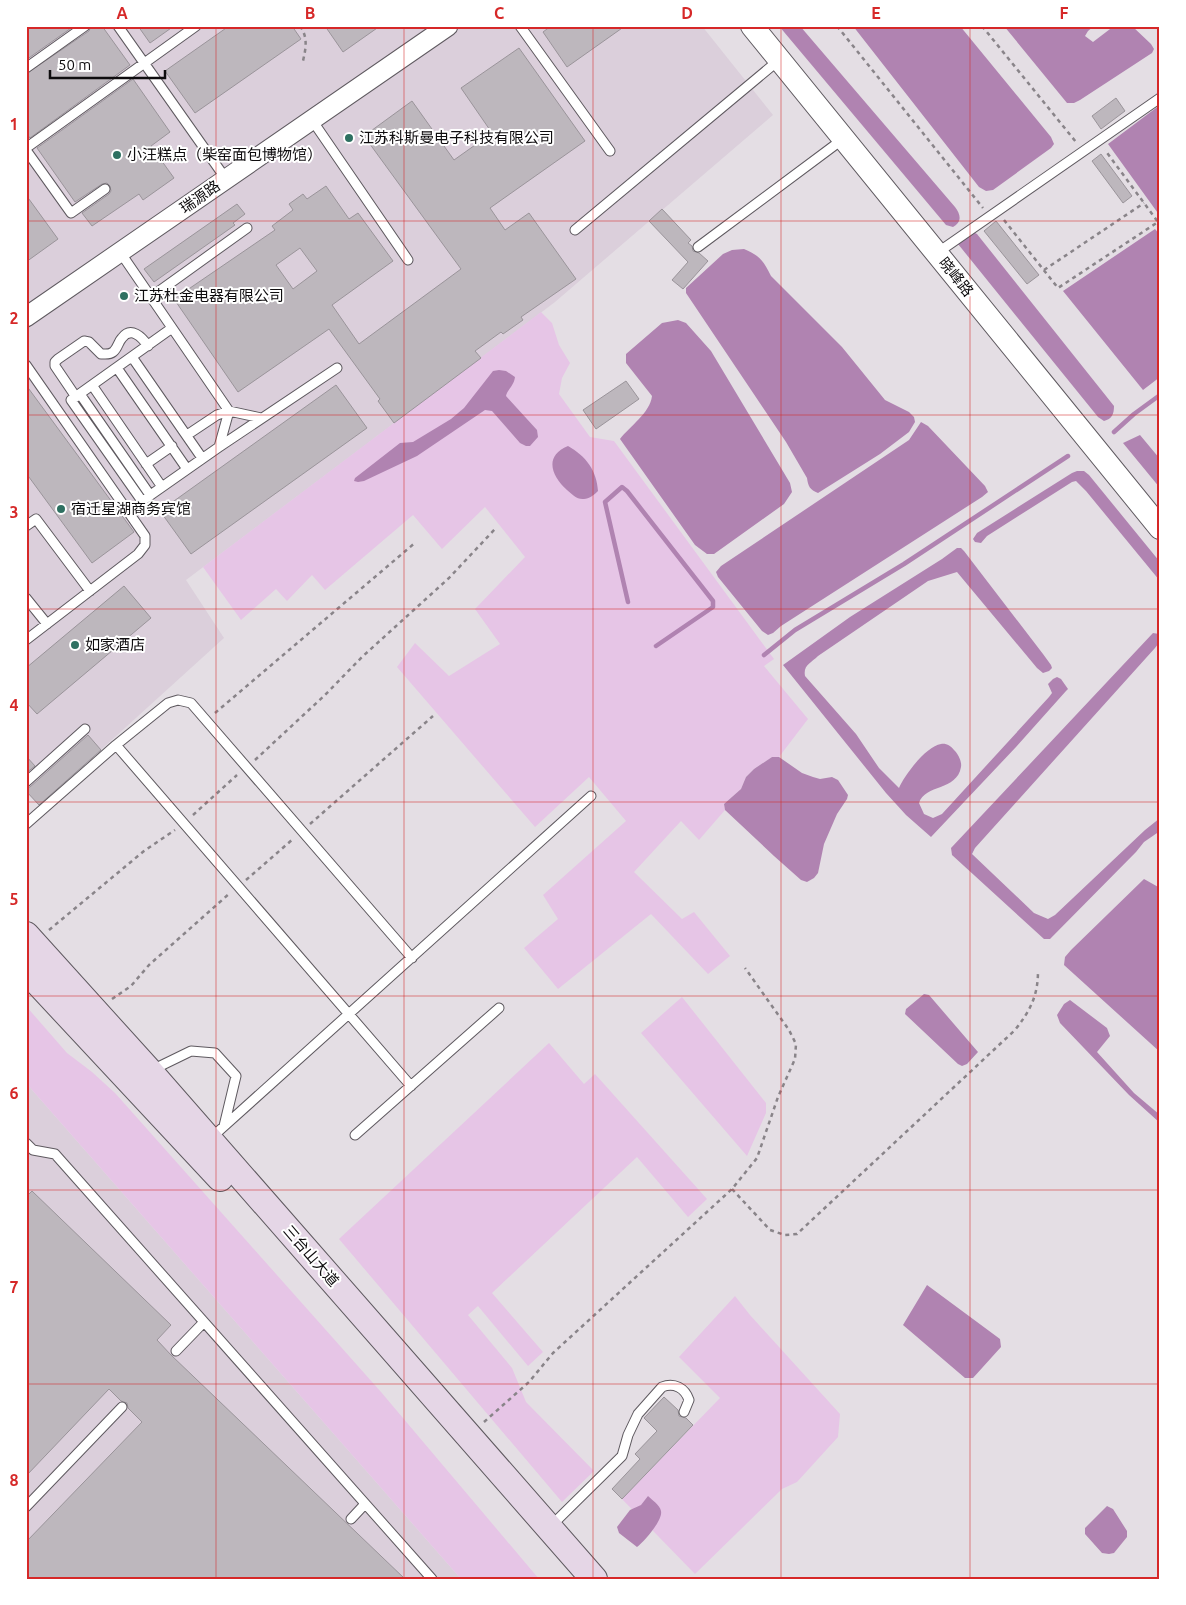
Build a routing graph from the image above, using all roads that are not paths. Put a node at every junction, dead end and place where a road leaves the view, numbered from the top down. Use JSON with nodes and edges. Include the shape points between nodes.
{"nodes":[{"id":1,"x":85,"y":26,"type":"edge"},
{"id":2,"x":118,"y":26,"type":"edge"},
{"id":3,"x":196,"y":26,"type":"edge"},
{"id":4,"x":448,"y":26,"type":"edge"},
{"id":5,"x":520,"y":26,"type":"edge"},
{"id":6,"x":752,"y":26,"type":"edge"},
{"id":7,"x":779,"y":60,"type":"junction"},
{"id":8,"x":144,"y":64,"type":"junction"},
{"id":9,"x":26,"y":68,"type":"edge"},
{"id":10,"x":1160,"y":98,"type":"edge"},
{"id":11,"x":312,"y":120,"type":"junction"},
{"id":12,"x":844,"y":139,"type":"junction"},
{"id":13,"x":26,"y":149,"type":"edge"},
{"id":14,"x":610,"y":151,"type":"dead end"},
{"id":15,"x":226,"y":179,"type":"junction"},
{"id":16,"x":105,"y":189,"type":"dead end"},
{"id":17,"x":247,"y":228,"type":"dead end"},
{"id":18,"x":575,"y":230,"type":"dead end"},
{"id":19,"x":698,"y":247,"type":"dead end"},
{"id":20,"x":120,"y":252,"type":"junction"},
{"id":21,"x":936,"y":253,"type":"junction"},
{"id":22,"x":408,"y":260,"type":"dead end"},
{"id":23,"x":151,"y":296,"type":"junction"},
{"id":24,"x":26,"y":317,"type":"edge"},
{"id":25,"x":172,"y":328,"type":"junction"},
{"id":26,"x":148,"y":346,"type":"junction"},
{"id":27,"x":132,"y":357,"type":"junction"},
{"id":28,"x":26,"y":366,"type":"edge"},
{"id":29,"x":117,"y":368,"type":"junction"},
{"id":30,"x":337,"y":368,"type":"dead end"},
{"id":31,"x":92,"y":386,"type":"junction"},
{"id":32,"x":78,"y":395,"type":"junction"},
{"id":33,"x":229,"y":410,"type":"junction"},
{"id":34,"x":261,"y":418,"type":"junction"},
{"id":35,"x":186,"y":435,"type":"junction"},
{"id":36,"x":172,"y":446,"type":"junction"},
{"id":37,"x":219,"y":447,"type":"junction"},
{"id":38,"x":202,"y":458,"type":"junction"},
{"id":39,"x":146,"y":464,"type":"junction"},
{"id":40,"x":187,"y":469,"type":"junction"},
{"id":41,"x":162,"y":487,"type":"junction"},
{"id":42,"x":150,"y":495,"type":"junction"},
{"id":43,"x":26,"y":526,"type":"edge"},
{"id":44,"x":1160,"y":528,"type":"edge"},
{"id":45,"x":90,"y":591,"type":"junction"},
{"id":46,"x":26,"y":598,"type":"edge"},
{"id":47,"x":47,"y":624,"type":"junction"},
{"id":48,"x":26,"y":640,"type":"edge"},
{"id":49,"x":86,"y":728,"type":"dead end"},
{"id":50,"x":116,"y":745,"type":"junction"},
{"id":51,"x":26,"y":782,"type":"edge"},
{"id":52,"x":591,"y":796,"type":"dead end"},
{"id":53,"x":26,"y":824,"type":"edge"},
{"id":54,"x":30,"y":939,"type":"edge"},
{"id":55,"x":412,"y":958,"type":"junction"},
{"id":56,"x":26,"y":970,"type":"edge"},
{"id":57,"x":499,"y":1008,"type":"dead end"},
{"id":58,"x":349,"y":1015,"type":"junction"},
{"id":59,"x":149,"y":1071,"type":"junction"},
{"id":60,"x":411,"y":1086,"type":"junction"},
{"id":61,"x":355,"y":1135,"type":"dead end"},
{"id":62,"x":210,"y":1139,"type":"junction"},
{"id":63,"x":26,"y":1143,"type":"edge"},
{"id":64,"x":33,"y":1150,"type":"junction"},
{"id":65,"x":26,"y":1157,"type":"edge"},
{"id":66,"x":204,"y":1322,"type":"junction"},
{"id":67,"x":176,"y":1351,"type":"dead end"},
{"id":68,"x":122,"y":1407,"type":"dead end"},
{"id":69,"x":684,"y":1412,"type":"dead end"},
{"id":70,"x":365,"y":1504,"type":"junction"},
{"id":71,"x":26,"y":1507,"type":"edge"},
{"id":72,"x":351,"y":1519,"type":"dead end"},
{"id":73,"x":549,"y":1528,"type":"junction"},
{"id":74,"x":432,"y":1579,"type":"edge"},
{"id":75,"x":572,"y":1579,"type":"edge"},
{"id":76,"x":594,"y":1579,"type":"edge"}],
"edges":[{"from":1,"to":9,"type":"lane"},
{"from":2,"to":8,"type":"lane"},
{"from":3,"to":8,"type":"lane"},
{"from":4,"to":11,"type":"street","name":"瑞源路"},
{"from":5,"to":14,"type":"lane"},
{"from":6,"to":7,"type":"street","name":"晓峰路"},
{"from":7,"to":12,"type":"street","name":"晓峰路"},
{"from":7,"to":18,"type":"lane"},
{"from":8,"to":13,"type":"lane"},
{"from":8,"to":15,"type":"lane"},
{"from":10,"to":21,"type":"lane"},
{"from":11,"to":15,"type":"street","name":"瑞源路"},
{"from":11,"to":22,"type":"lane"},
{"from":12,"to":19,"type":"lane"},
{"from":12,"to":21,"type":"street","name":"晓峰路"},
{"from":13,"to":16,"type":"lane","via":[[70,213]]},
{"from":15,"to":20,"type":"street","name":"瑞源路"},
{"from":17,"to":23,"type":"lane"},
{"from":20,"to":23,"type":"lane"},
{"from":20,"to":24,"type":"street","name":"瑞源路"},
{"from":21,"to":44,"type":"street","name":"晓峰路"},
{"from":23,"to":25,"type":"lane"},
{"from":25,"to":26,"type":"lane"},
{"from":25,"to":33,"type":"lane"},
{"from":26,"to":27,"type":"lane"},
{"from":26,"to":32,"type":"lane","via":[[132,332],[122,337],[111,353],[101,354],[84,341],[58,359],[55,366]]},
{"from":27,"to":29,"type":"lane"},
{"from":27,"to":35,"type":"lane"},
{"from":28,"to":45,"type":"lane","via":[[145,536],[145,545],[138,554]]},
{"from":29,"to":31,"type":"lane"},
{"from":29,"to":36,"type":"lane"},
{"from":30,"to":34,"type":"lane"},
{"from":31,"to":32,"type":"lane"},
{"from":31,"to":39,"type":"lane"},
{"from":32,"to":42,"type":"lane"},
{"from":32,"to":42,"type":"lane","via":[[71,400],[142,501]]},
{"from":33,"to":34,"type":"lane"},
{"from":33,"to":35,"type":"lane"},
{"from":33,"to":37,"type":"lane"},
{"from":34,"to":37,"type":"lane"},
{"from":35,"to":38,"type":"lane"},
{"from":36,"to":39,"type":"lane"},
{"from":36,"to":40,"type":"lane"},
{"from":37,"to":38,"type":"lane"},
{"from":38,"to":40,"type":"lane"},
{"from":39,"to":41,"type":"lane"},
{"from":40,"to":41,"type":"lane"},
{"from":41,"to":42,"type":"lane"},
{"from":43,"to":45,"type":"lane","via":[[36,519]]},
{"from":45,"to":47,"type":"lane"},
{"from":46,"to":47,"type":"lane"},
{"from":47,"to":48,"type":"lane"},
{"from":49,"to":51,"type":"lane"},
{"from":50,"to":53,"type":"lane"},
{"from":50,"to":55,"type":"lane","via":[[168,703],[178,700],[191,704]]},
{"from":50,"to":58,"type":"lane"},
{"from":52,"to":55,"type":"lane"},
{"from":54,"to":59,"type":"main road","name":"三台山大道"},
{"from":55,"to":58,"type":"lane"},
{"from":56,"to":62,"type":"main road","name":"三台山大道"},
{"from":57,"to":60,"type":"lane"},
{"from":58,"to":60,"type":"lane"},
{"from":58,"to":62,"type":"lane"},
{"from":59,"to":62,"type":"main road","name":"三台山大道"},
{"from":59,"to":62,"type":"lane","via":[[191,1051],[215,1053],[236,1076]]},
{"from":60,"to":61,"type":"lane"},
{"from":62,"to":73,"type":"main road","name":"三台山大道"},
{"from":62,"to":75,"type":"main road","name":"三台山大道","via":[[243,1203]]},
{"from":63,"to":64,"type":"lane"},
{"from":64,"to":65,"type":"lane"},
{"from":64,"to":66,"type":"lane","via":[[55,1154]]},
{"from":66,"to":67,"type":"lane"},
{"from":66,"to":70,"type":"lane"},
{"from":68,"to":71,"type":"lane"},
{"from":69,"to":73,"type":"lane","via":[[689,1400],[684,1390],[675,1385],[662,1387],[638,1414],[622,1456]]},
{"from":70,"to":72,"type":"lane"},
{"from":70,"to":74,"type":"lane"},
{"from":73,"to":76,"type":"main road","name":"三台山大道"}]}
